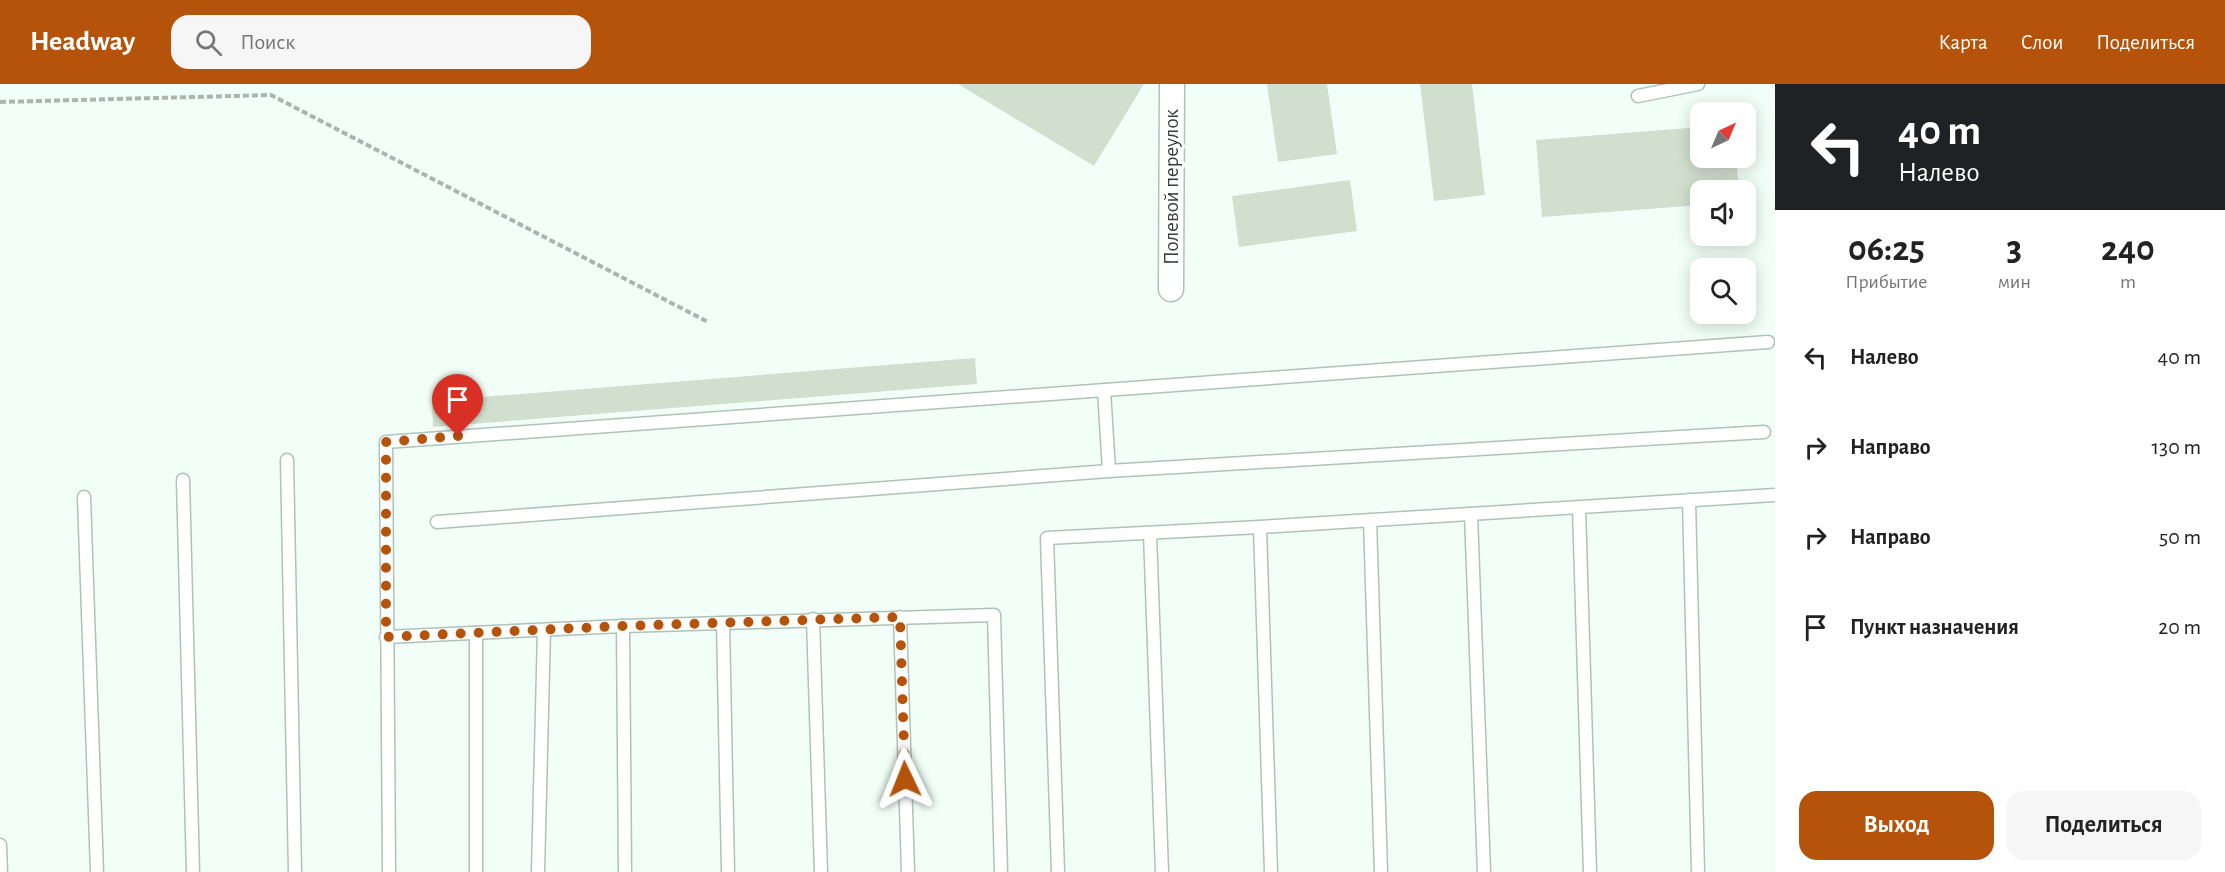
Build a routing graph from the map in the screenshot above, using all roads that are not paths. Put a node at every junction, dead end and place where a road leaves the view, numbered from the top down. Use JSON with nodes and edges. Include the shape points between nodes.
{"nodes":[{"id":1,"x":1172,"y":84,"type":"edge"},
{"id":2,"x":1698,"y":84,"type":"edge"},
{"id":3,"x":1638,"y":96,"type":"dead end"},
{"id":4,"x":1171,"y":289,"type":"dead end"},
{"id":5,"x":1768,"y":342,"type":"dead end"},
{"id":6,"x":1104,"y":390,"type":"junction"},
{"id":7,"x":1764,"y":432,"type":"dead end"},
{"id":8,"x":287,"y":460,"type":"dead end"},
{"id":9,"x":1109,"y":471,"type":"junction"},
{"id":10,"x":183,"y":480,"type":"dead end"},
{"id":11,"x":1775,"y":495,"type":"edge"},
{"id":12,"x":84,"y":497,"type":"dead end"},
{"id":13,"x":1689,"y":500,"type":"junction"},
{"id":14,"x":1579,"y":508,"type":"junction"},
{"id":15,"x":1471,"y":514,"type":"junction"},
{"id":16,"x":1370,"y":520,"type":"junction"},
{"id":17,"x":437,"y":522,"type":"dead end"},
{"id":18,"x":1260,"y":527,"type":"junction"},
{"id":19,"x":1150,"y":533,"type":"junction"},
{"id":20,"x":900,"y":617,"type":"junction"},
{"id":21,"x":813,"y":619,"type":"junction"},
{"id":22,"x":723,"y":623,"type":"junction"},
{"id":23,"x":623,"y":626,"type":"junction"},
{"id":24,"x":544,"y":630,"type":"junction"},
{"id":25,"x":476,"y":633,"type":"junction"},
{"id":26,"x":386,"y":637,"type":"junction"},
{"id":27,"x":0,"y":845,"type":"edge"},
{"id":28,"x":1,"y":872,"type":"edge"},
{"id":29,"x":97,"y":872,"type":"edge"},
{"id":30,"x":193,"y":872,"type":"edge"},
{"id":31,"x":295,"y":872,"type":"edge"},
{"id":32,"x":389,"y":872,"type":"edge"},
{"id":33,"x":476,"y":872,"type":"edge"},
{"id":34,"x":538,"y":872,"type":"edge"},
{"id":35,"x":625,"y":872,"type":"edge"},
{"id":36,"x":728,"y":872,"type":"edge"},
{"id":37,"x":821,"y":872,"type":"edge"},
{"id":38,"x":908,"y":872,"type":"edge"},
{"id":39,"x":1001,"y":872,"type":"edge"},
{"id":40,"x":1058,"y":872,"type":"edge"},
{"id":41,"x":1162,"y":872,"type":"edge"},
{"id":42,"x":1271,"y":872,"type":"edge"},
{"id":43,"x":1381,"y":872,"type":"edge"},
{"id":44,"x":1484,"y":872,"type":"edge"},
{"id":45,"x":1590,"y":872,"type":"edge"},
{"id":46,"x":1698,"y":872,"type":"edge"}],
"edges":[{"from":1,"to":4,"type":"street","name":"Полевой переулок"},
{"from":2,"to":3,"type":"lane"},
{"from":5,"to":6,"type":"lane"},
{"from":6,"to":9,"type":"lane"},
{"from":6,"to":26,"type":"lane","via":[[386,442]]},
{"from":7,"to":9,"type":"lane"},
{"from":8,"to":31,"type":"lane"},
{"from":9,"to":17,"type":"lane"},
{"from":10,"to":30,"type":"lane"},
{"from":11,"to":13,"type":"lane"},
{"from":12,"to":29,"type":"lane"},
{"from":13,"to":14,"type":"lane"},
{"from":13,"to":46,"type":"lane"},
{"from":14,"to":15,"type":"lane"},
{"from":14,"to":45,"type":"lane"},
{"from":15,"to":16,"type":"lane"},
{"from":15,"to":44,"type":"lane"},
{"from":16,"to":18,"type":"lane"},
{"from":16,"to":43,"type":"lane"},
{"from":18,"to":19,"type":"lane"},
{"from":18,"to":42,"type":"lane"},
{"from":19,"to":40,"type":"lane","via":[[1047,538]]},
{"from":19,"to":41,"type":"lane"},
{"from":20,"to":21,"type":"lane"},
{"from":20,"to":38,"type":"lane"},
{"from":20,"to":39,"type":"lane","via":[[994,615]]},
{"from":21,"to":22,"type":"lane"},
{"from":21,"to":37,"type":"lane"},
{"from":22,"to":23,"type":"lane"},
{"from":22,"to":36,"type":"lane"},
{"from":23,"to":24,"type":"lane"},
{"from":23,"to":35,"type":"lane"},
{"from":24,"to":25,"type":"lane"},
{"from":24,"to":34,"type":"lane"},
{"from":25,"to":26,"type":"lane"},
{"from":25,"to":33,"type":"lane"},
{"from":26,"to":32,"type":"lane"},
{"from":27,"to":28,"type":"lane"}]}
